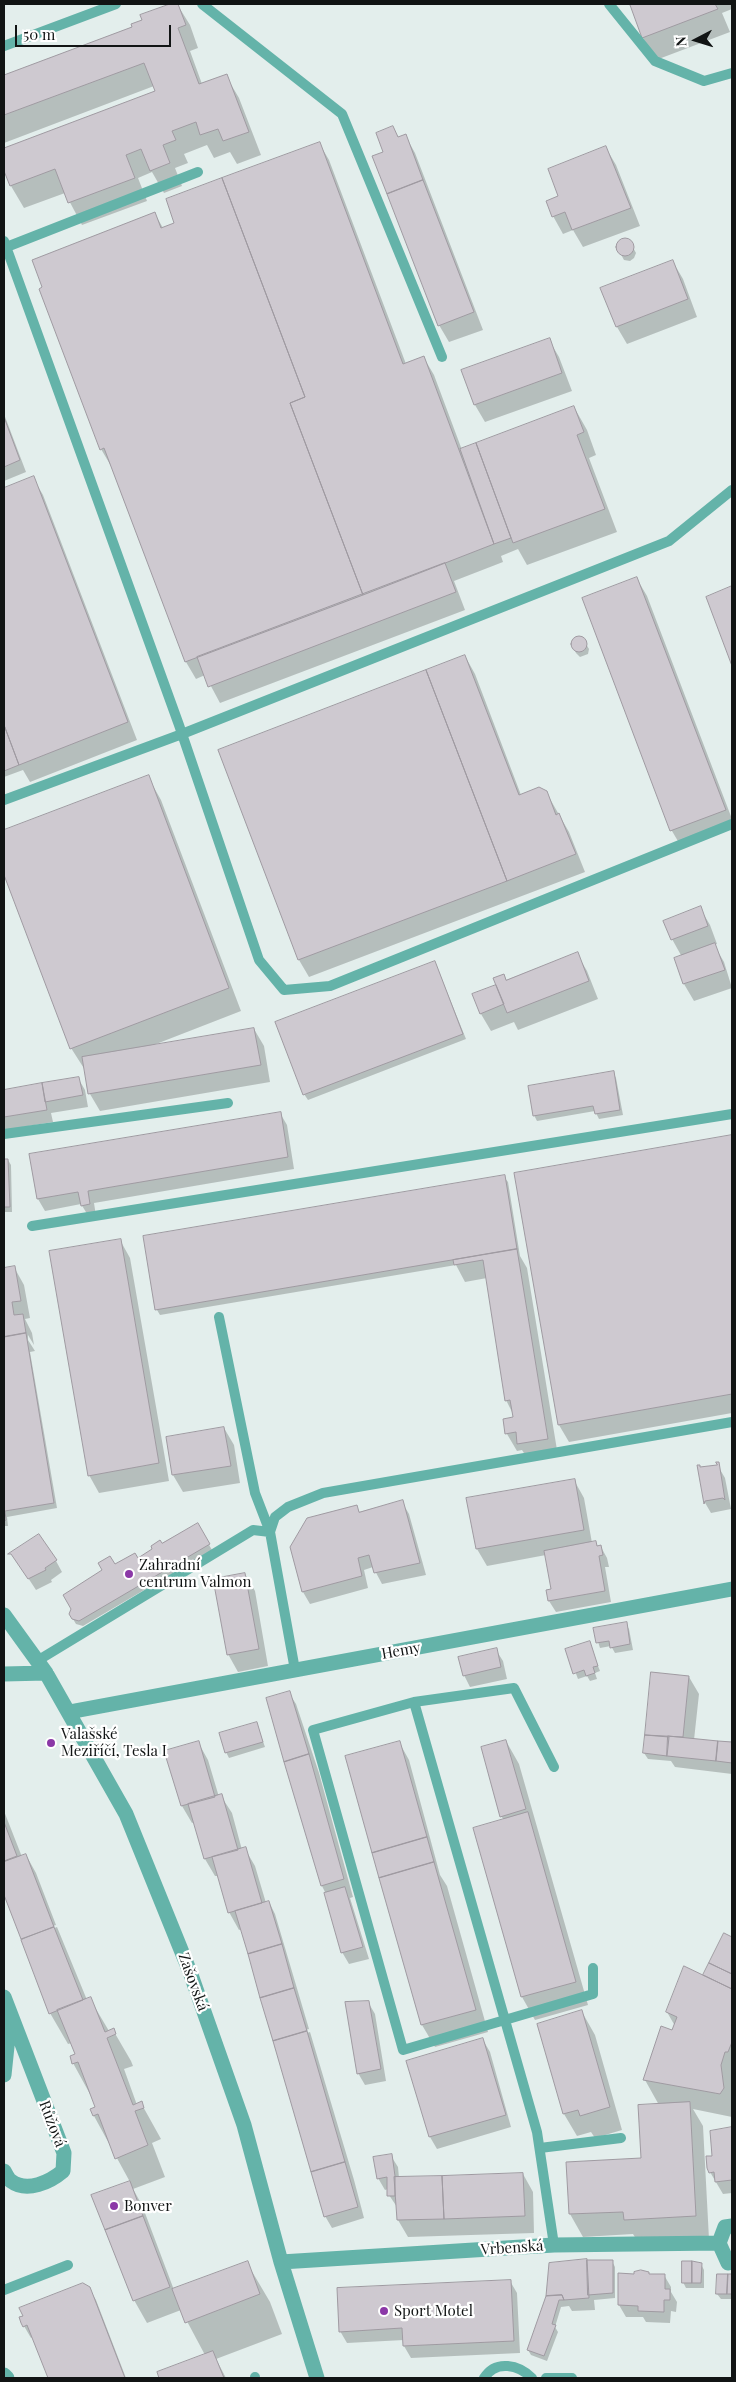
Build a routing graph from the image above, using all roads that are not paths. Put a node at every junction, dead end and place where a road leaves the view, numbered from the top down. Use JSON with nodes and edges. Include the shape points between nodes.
{"nodes":[{"id":1,"x":116,"y":4,"type":"edge"},
{"id":2,"x":202,"y":4,"type":"edge"},
{"id":3,"x":609,"y":4,"type":"edge"},
{"id":4,"x":4,"y":46,"type":"edge"},
{"id":5,"x":732,"y":74,"type":"edge"},
{"id":6,"x":198,"y":172,"type":"dead end"},
{"id":7,"x":5,"y":245,"type":"edge"},
{"id":8,"x":442,"y":357,"type":"dead end"},
{"id":9,"x":732,"y":490,"type":"edge"},
{"id":10,"x":182,"y":734,"type":"junction"},
{"id":11,"x":4,"y":800,"type":"edge"},
{"id":12,"x":732,"y":824,"type":"edge"},
{"id":13,"x":228,"y":1102,"type":"dead end"},
{"id":14,"x":732,"y":1114,"type":"edge"},
{"id":15,"x":4,"y":1134,"type":"edge"},
{"id":16,"x":32,"y":1226,"type":"dead end"},
{"id":17,"x":219,"y":1317,"type":"dead end"},
{"id":18,"x":732,"y":1422,"type":"edge"},
{"id":19,"x":270,"y":1532,"type":"junction"},
{"id":20,"x":732,"y":1590,"type":"edge"},
{"id":21,"x":4,"y":1615,"type":"edge"},
{"id":22,"x":37,"y":1661,"type":"junction"},
{"id":23,"x":295,"y":1670,"type":"junction"},
{"id":24,"x":4,"y":1674,"type":"edge"},
{"id":25,"x":46,"y":1674,"type":"junction"},
{"id":26,"x":414,"y":1702,"type":"junction"},
{"id":27,"x":69,"y":1712,"type":"junction"},
{"id":28,"x":554,"y":1767,"type":"dead end"},
{"id":29,"x":593,"y":1968,"type":"dead end"},
{"id":30,"x":4,"y":1997,"type":"edge"},
{"id":31,"x":10,"y":2014,"type":"junction"},
{"id":32,"x":505,"y":2019,"type":"junction"},
{"id":33,"x":4,"y":2074,"type":"edge"},
{"id":34,"x":621,"y":2138,"type":"dead end"},
{"id":35,"x":540,"y":2148,"type":"junction"},
{"id":36,"x":4,"y":2171,"type":"edge"},
{"id":37,"x":732,"y":2226,"type":"edge"},
{"id":38,"x":720,"y":2243,"type":"junction"},
{"id":39,"x":554,"y":2245,"type":"junction"},
{"id":40,"x":281,"y":2262,"type":"junction"},
{"id":41,"x":732,"y":2262,"type":"edge"},
{"id":42,"x":68,"y":2264,"type":"dead end"},
{"id":43,"x":4,"y":2290,"type":"edge"},
{"id":44,"x":4,"y":2375,"type":"edge"},
{"id":45,"x":7,"y":2378,"type":"edge"},
{"id":46,"x":317,"y":2378,"type":"edge"},
{"id":47,"x":484,"y":2378,"type":"edge"},
{"id":48,"x":532,"y":2378,"type":"edge"},
{"id":49,"x":546,"y":2378,"type":"edge"},
{"id":50,"x":572,"y":2378,"type":"edge"}],
"edges":[{"from":1,"to":4,"type":"lane"},
{"from":2,"to":8,"type":"lane","via":[[342,114]]},
{"from":3,"to":5,"type":"lane","via":[[655,61],[704,81]]},
{"from":6,"to":7,"type":"lane"},
{"from":7,"to":10,"type":"lane"},
{"from":9,"to":10,"type":"lane","via":[[669,541]]},
{"from":10,"to":11,"type":"lane"},
{"from":10,"to":12,"type":"lane","via":[[259,960],[284,990],[330,986]]},
{"from":13,"to":15,"type":"lane"},
{"from":14,"to":16,"type":"lane"},
{"from":17,"to":19,"type":"lane","via":[[255,1493]]},
{"from":18,"to":19,"type":"lane","via":[[323,1493],[288,1507],[275,1517]]},
{"from":19,"to":22,"type":"lane","via":[[253,1530]]},
{"from":19,"to":23,"type":"lane"},
{"from":20,"to":23,"type":"street","name":"Hemy"},
{"from":21,"to":22,"type":"street","name":"Zašovská"},
{"from":22,"to":25,"type":"street","name":"Zašovská"},
{"from":23,"to":27,"type":"street","name":"Hemy"},
{"from":24,"to":25,"type":"street"},
{"from":25,"to":27,"type":"street","name":"Zašovská"},
{"from":26,"to":28,"type":"lane","via":[[514,1688]]},
{"from":26,"to":32,"type":"lane"},
{"from":26,"to":32,"type":"lane","via":[[313,1730],[403,2050]]},
{"from":27,"to":40,"type":"street","name":"Zašovská","via":[[126,1814],[190,1972],[244,2125]]},
{"from":29,"to":32,"type":"lane","via":[[593,1994]]},
{"from":30,"to":31,"type":"street","name":"Růžová"},
{"from":31,"to":33,"type":"street","name":"Růžová"},
{"from":31,"to":36,"type":"street","name":"Růžová","via":[[64,2153],[63,2171],[53,2179],[28,2186],[11,2181]]},
{"from":32,"to":35,"type":"lane"},
{"from":34,"to":35,"type":"lane"},
{"from":35,"to":39,"type":"lane"},
{"from":37,"to":38,"type":"street","via":[[725,2227]]},
{"from":38,"to":39,"type":"street","name":"Vrbenská"},
{"from":38,"to":41,"type":"street","via":[[728,2263]]},
{"from":39,"to":40,"type":"street","name":"Vrbenská"},
{"from":40,"to":46,"type":"street","name":"Zašovská"},
{"from":42,"to":43,"type":"lane"},
{"from":44,"to":45,"type":"street"},
{"from":47,"to":48,"type":"lane","via":[[498,2367],[511,2365],[524,2370]]},
{"from":49,"to":50,"type":"lane"}]}
